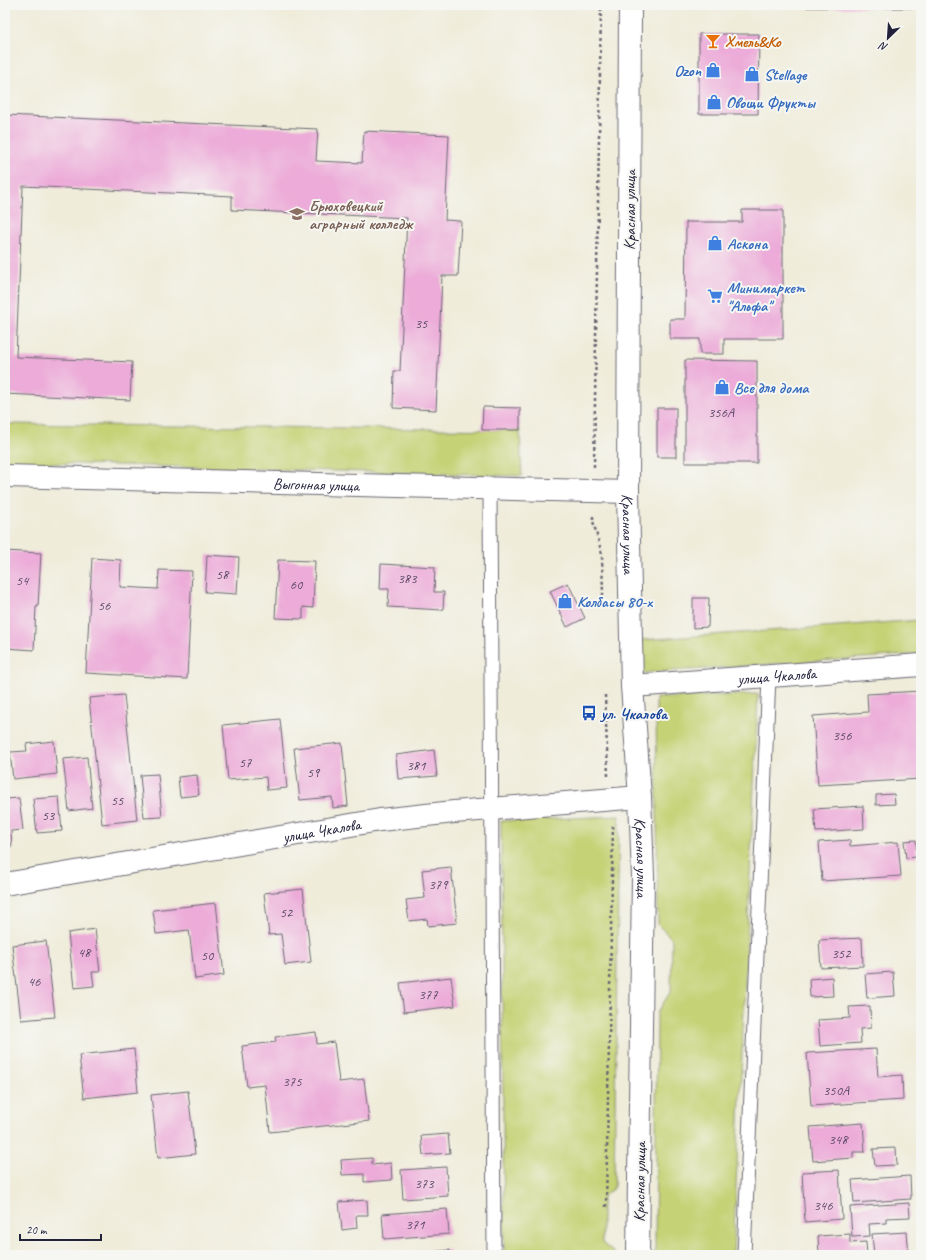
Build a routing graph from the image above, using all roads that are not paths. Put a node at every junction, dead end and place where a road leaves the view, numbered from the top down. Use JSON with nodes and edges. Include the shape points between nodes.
{"nodes":[{"id":1,"x":630,"y":5,"type":"edge"},
{"id":2,"x":5,"y":476,"type":"edge"},
{"id":3,"x":490,"y":489,"type":"junction"},
{"id":4,"x":628,"y":492,"type":"junction"},
{"id":5,"x":921,"y":665,"type":"edge"},
{"id":6,"x":769,"y":677,"type":"junction"},
{"id":7,"x":632,"y":686,"type":"junction"},
{"id":8,"x":640,"y":797,"type":"junction"},
{"id":9,"x":491,"y":809,"type":"junction"},
{"id":10,"x":5,"y":884,"type":"edge"},
{"id":11,"x":494,"y":1255,"type":"edge"},
{"id":12,"x":638,"y":1255,"type":"edge"},
{"id":13,"x":744,"y":1255,"type":"edge"}],
"edges":[{"from":1,"to":4,"type":"street","name":"Красная улица"},
{"from":2,"to":3,"type":"street","name":"Выгонная улица"},
{"from":3,"to":4,"type":"street","name":"Выгонная улица"},
{"from":3,"to":9,"type":"lane"},
{"from":4,"to":7,"type":"street","name":"Красная улица"},
{"from":5,"to":6,"type":"street","name":"улица Чкалова"},
{"from":6,"to":7,"type":"street","name":"улица Чкалова"},
{"from":6,"to":13,"type":"lane"},
{"from":7,"to":8,"type":"street","name":"Красная улица"},
{"from":8,"to":9,"type":"street","name":"улица Чкалова"},
{"from":8,"to":12,"type":"street","name":"Красная улица","via":[[643,877]]},
{"from":9,"to":10,"type":"street","name":"улица Чкалова","via":[[380,820]]},
{"from":9,"to":11,"type":"lane"}]}
